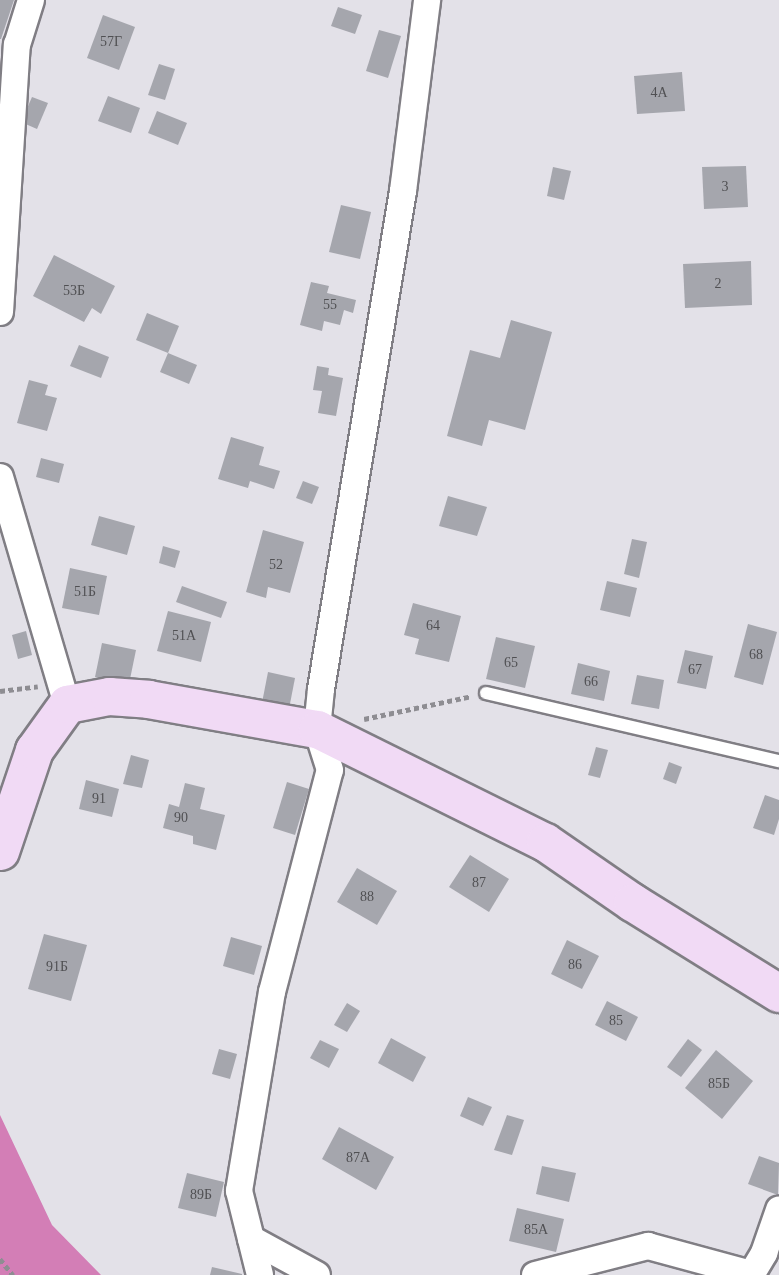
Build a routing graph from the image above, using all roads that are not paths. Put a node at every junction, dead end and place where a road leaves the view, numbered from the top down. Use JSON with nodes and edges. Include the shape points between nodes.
{"nodes":[{"id":1,"x":31,"y":0,"type":"edge"},
{"id":2,"x":427,"y":0,"type":"edge"},
{"id":3,"x":0,"y":312,"type":"edge"},
{"id":4,"x":0,"y":477,"type":"edge"},
{"id":5,"x":64,"y":693,"type":"junction"},
{"id":6,"x":486,"y":693,"type":"road end"},
{"id":7,"x":317,"y":729,"type":"junction"},
{"id":8,"x":779,"y":761,"type":"edge"},
{"id":9,"x":0,"y":851,"type":"edge"},
{"id":10,"x":779,"y":993,"type":"edge"},
{"id":11,"x":779,"y":1210,"type":"edge"},
{"id":12,"x":251,"y":1239,"type":"junction"},
{"id":13,"x":260,"y":1275,"type":"edge"},
{"id":14,"x":317,"y":1275,"type":"edge"},
{"id":15,"x":535,"y":1275,"type":"edge"},
{"id":16,"x":751,"y":1275,"type":"edge"}],
"edges":[{"from":1,"to":3,"type":"street","via":[[17,45]]},
{"from":2,"to":7,"type":"street","via":[[403,191]]},
{"from":4,"to":5,"type":"street"},
{"from":5,"to":7,"type":"street","via":[[148,699]]},
{"from":5,"to":9,"type":"street","via":[[34,750]]},
{"from":6,"to":8,"type":"lane"},
{"from":7,"to":10,"type":"street","via":[[545,842]]},
{"from":7,"to":12,"type":"street","via":[[330,770],[272,992],[239,1191]]},
{"from":11,"to":16,"type":"street"},
{"from":12,"to":13,"type":"street"},
{"from":12,"to":14,"type":"street"},
{"from":15,"to":16,"type":"street","via":[[648,1246]]}]}
